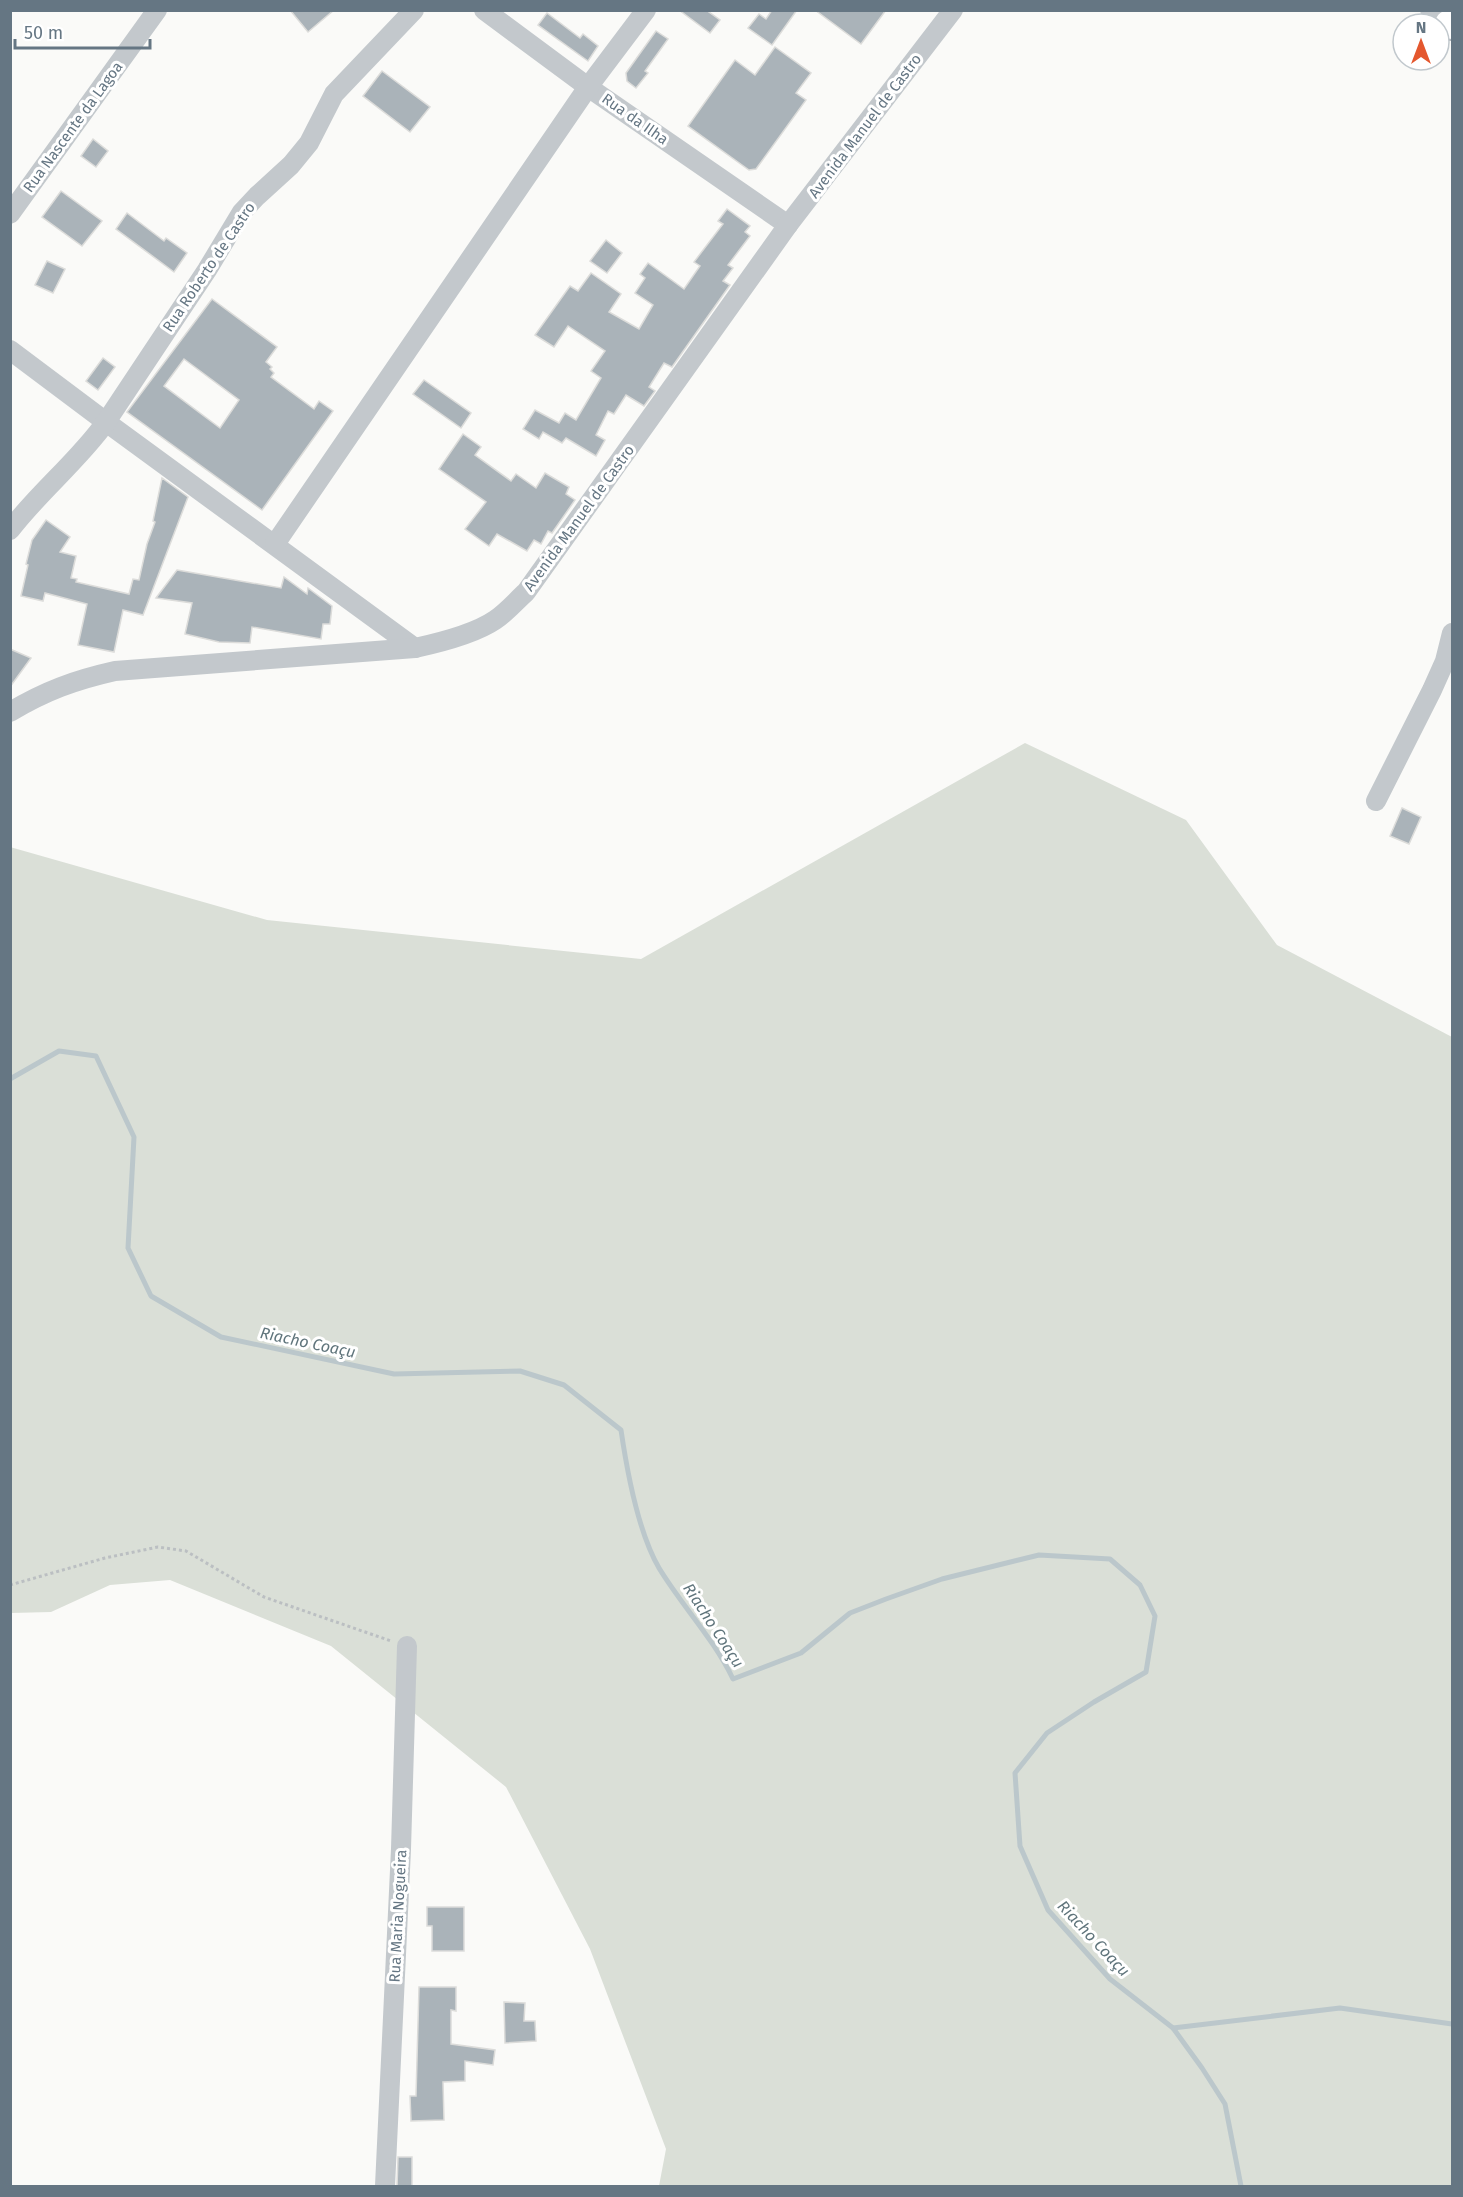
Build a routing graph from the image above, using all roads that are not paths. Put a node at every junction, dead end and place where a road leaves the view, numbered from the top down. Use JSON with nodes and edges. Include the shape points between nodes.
{"nodes":[{"id":1,"x":157,"y":10,"type":"edge"},
{"id":2,"x":414,"y":10,"type":"edge"},
{"id":3,"x":484,"y":10,"type":"edge"},
{"id":4,"x":646,"y":10,"type":"edge"},
{"id":5,"x":953,"y":10,"type":"edge"},
{"id":6,"x":588,"y":87,"type":"junction"},
{"id":7,"x":10,"y":214,"type":"edge"},
{"id":8,"x":788,"y":225,"type":"junction"},
{"id":9,"x":10,"y":350,"type":"edge"},
{"id":10,"x":106,"y":423,"type":"junction"},
{"id":11,"x":10,"y":530,"type":"edge"},
{"id":12,"x":275,"y":544,"type":"junction"},
{"id":13,"x":1452,"y":633,"type":"edge"},
{"id":14,"x":415,"y":648,"type":"junction"},
{"id":15,"x":10,"y":712,"type":"edge"},
{"id":16,"x":1376,"y":801,"type":"dead end"},
{"id":17,"x":407,"y":1646,"type":"road end"},
{"id":18,"x":385,"y":2187,"type":"edge"}],
"edges":[{"from":1,"to":7,"type":"street","name":"Rua Nascente da Lagoa"},
{"from":2,"to":10,"type":"street","name":"Rua Roberto de Castro","via":[[334,94],[309,142],[291,165],[242,212]]},
{"from":3,"to":6,"type":"street","name":"Rua da Ilha"},
{"from":4,"to":6,"type":"street"},
{"from":5,"to":8,"type":"street","name":"Avenida Manuel de Castro"},
{"from":6,"to":8,"type":"street","name":"Rua da Ilha"},
{"from":6,"to":12,"type":"street"},
{"from":8,"to":14,"type":"street","name":"Avenida Manuel de Castro","via":[[526,592],[493,622]]},
{"from":9,"to":10,"type":"street"},
{"from":10,"to":11,"type":"street","name":"Rua Roberto de Castro"},
{"from":10,"to":12,"type":"street"},
{"from":12,"to":14,"type":"street"},
{"from":13,"to":16,"type":"street","via":[[1432,690]]},
{"from":14,"to":15,"type":"street","name":"Avenida Manuel de Castro","via":[[115,672],[70,682]]},
{"from":17,"to":18,"type":"street","name":"Rua Maria Nogueira"}]}
